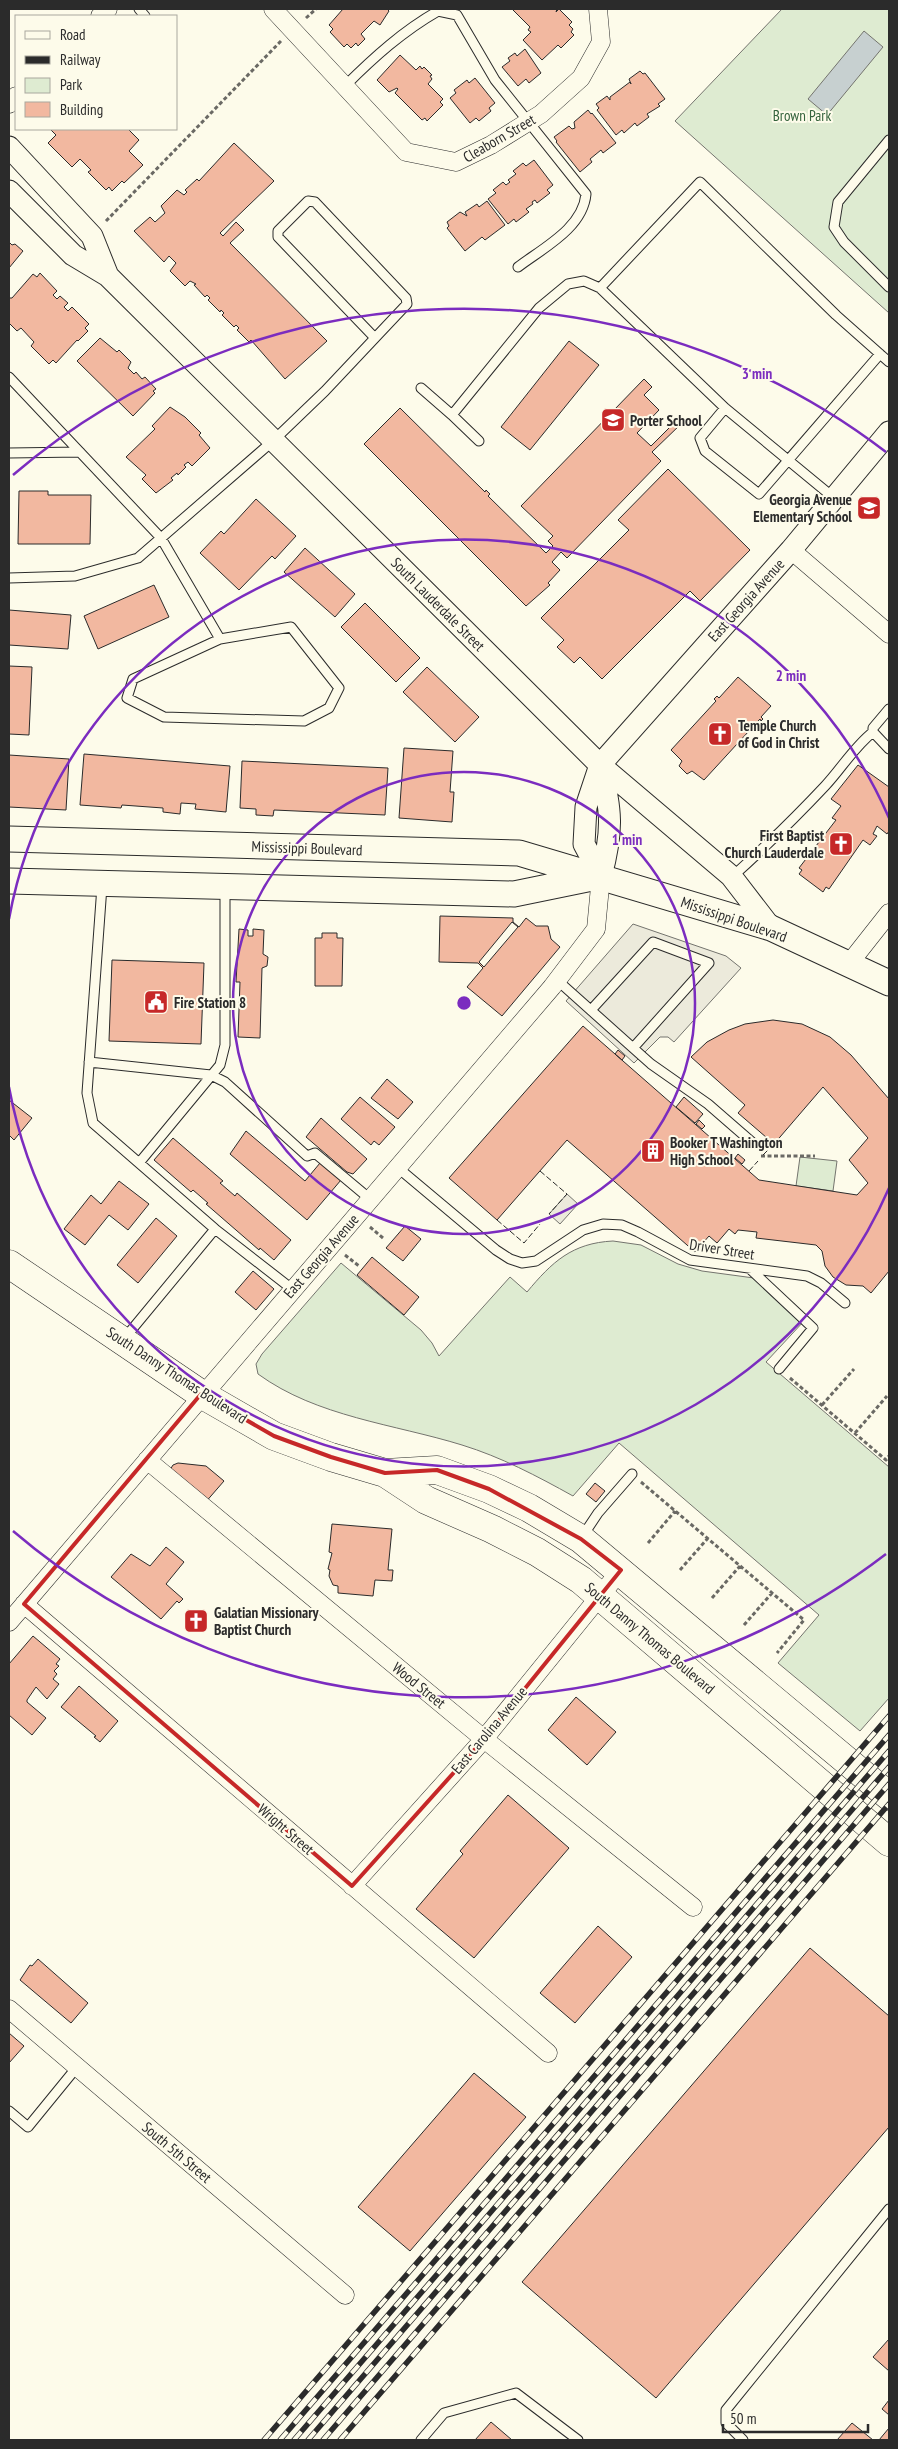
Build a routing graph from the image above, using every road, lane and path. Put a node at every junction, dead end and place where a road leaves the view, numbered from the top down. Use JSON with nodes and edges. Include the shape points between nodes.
{"nodes":[{"id":1,"x":273,"y":9,"type":"edge"},
{"id":2,"x":316,"y":9,"type":"edge"},
{"id":3,"x":598,"y":9,"type":"edge"},
{"id":4,"x":293,"y":30,"type":"junction"},
{"id":5,"x":345,"y":86,"type":"junction"},
{"id":6,"x":529,"y":121,"type":"junction"},
{"id":7,"x":889,"y":140,"type":"edge"},
{"id":8,"x":9,"y":147,"type":"edge"},
{"id":9,"x":9,"y":190,"type":"edge"},
{"id":10,"x":92,"y":236,"type":"junction"},
{"id":11,"x":518,"y":267,"type":"dead end"},
{"id":12,"x":108,"y":276,"type":"junction"},
{"id":13,"x":889,"y":287,"type":"edge"},
{"id":14,"x":600,"y":288,"type":"junction"},
{"id":15,"x":375,"y":338,"type":"junction"},
{"id":16,"x":880,"y":354,"type":"junction"},
{"id":17,"x":889,"y":362,"type":"edge"},
{"id":18,"x":9,"y":377,"type":"edge"},
{"id":19,"x":421,"y":388,"type":"dead end"},
{"id":20,"x":725,"y":408,"type":"junction"},
{"id":21,"x":452,"y":415,"type":"junction"},
{"id":22,"x":889,"y":432,"type":"edge"},
{"id":23,"x":274,"y":440,"type":"junction"},
{"id":24,"x":479,"y":441,"type":"dead end"},
{"id":25,"x":80,"y":452,"type":"junction"},
{"id":26,"x":9,"y":453,"type":"edge"},
{"id":27,"x":790,"y":460,"type":"junction"},
{"id":28,"x":834,"y":498,"type":"junction"},
{"id":29,"x":161,"y":538,"type":"junction"},
{"id":30,"x":791,"y":550,"type":"junction"},
{"id":31,"x":9,"y":578,"type":"edge"},
{"id":32,"x":889,"y":634,"type":"edge"},
{"id":33,"x":220,"y":640,"type":"junction"},
{"id":34,"x":889,"y":708,"type":"edge"},
{"id":35,"x":873,"y":732,"type":"junction"},
{"id":36,"x":889,"y":749,"type":"edge"},
{"id":37,"x":600,"y":765,"type":"junction"},
{"id":38,"x":9,"y":839,"type":"edge"},
{"id":39,"x":148,"y":843,"type":"junction"},
{"id":40,"x":602,"y":876,"type":"junction"},
{"id":41,"x":732,"y":878,"type":"junction"},
{"id":42,"x":9,"y":881,"type":"edge"},
{"id":43,"x":102,"y":884,"type":"junction"},
{"id":44,"x":146,"y":885,"type":"junction"},
{"id":45,"x":225,"y":886,"type":"junction"},
{"id":46,"x":889,"y":913,"type":"edge"},
{"id":47,"x":772,"y":928,"type":"junction"},
{"id":48,"x":848,"y":965,"type":"junction"},
{"id":49,"x":557,"y":980,"type":"junction"},
{"id":50,"x":886,"y":985,"type":"edge"},
{"id":51,"x":591,"y":1010,"type":"junction"},
{"id":52,"x":633,"y":1048,"type":"junction"},
{"id":53,"x":89,"y":1062,"type":"junction"},
{"id":54,"x":211,"y":1075,"type":"junction"},
{"id":55,"x":754,"y":1144,"type":"joint"},
{"id":56,"x":815,"y":1156,"type":"dead end"},
{"id":57,"x":138,"y":1162,"type":"junction"},
{"id":58,"x":397,"y":1167,"type":"junction"},
{"id":59,"x":370,"y":1199,"type":"junction"},
{"id":60,"x":367,"y":1225,"type":"dead end"},
{"id":61,"x":215,"y":1229,"type":"junction"},
{"id":62,"x":383,"y":1238,"type":"dead end"},
{"id":63,"x":343,"y":1253,"type":"dead end"},
{"id":64,"x":9,"y":1264,"type":"edge"},
{"id":65,"x":359,"y":1266,"type":"dead end"},
{"id":66,"x":749,"y":1268,"type":"junction"},
{"id":67,"x":292,"y":1289,"type":"junction"},
{"id":68,"x":845,"y":1303,"type":"dead end"},
{"id":69,"x":122,"y":1341,"type":"junction"},
{"id":70,"x":854,"y":1368,"type":"dead end"},
{"id":71,"x":779,"y":1370,"type":"joint"},
{"id":72,"x":201,"y":1394,"type":"junction"},
{"id":73,"x":886,"y":1396,"type":"dead end"},
{"id":74,"x":822,"y":1405,"type":"junction"},
{"id":75,"x":854,"y":1433,"type":"junction"},
{"id":76,"x":889,"y":1456,"type":"edge"},
{"id":77,"x":148,"y":1460,"type":"junction"},
{"id":78,"x":385,"y":1473,"type":"junction"},
{"id":79,"x":632,"y":1474,"type":"joint"},
{"id":80,"x":675,"y":1510,"type":"junction"},
{"id":81,"x":708,"y":1538,"type":"junction"},
{"id":82,"x":581,"y":1539,"type":"junction"},
{"id":83,"x":648,"y":1543,"type":"dead end"},
{"id":84,"x":740,"y":1566,"type":"junction"},
{"id":85,"x":620,"y":1570,"type":"junction"},
{"id":86,"x":680,"y":1570,"type":"dead end"},
{"id":87,"x":772,"y":1593,"type":"junction"},
{"id":88,"x":601,"y":1595,"type":"junction"},
{"id":89,"x":712,"y":1598,"type":"dead end"},
{"id":90,"x":24,"y":1604,"type":"junction"},
{"id":91,"x":9,"y":1622,"type":"edge"},
{"id":92,"x":744,"y":1625,"type":"dead end"},
{"id":93,"x":777,"y":1653,"type":"dead end"},
{"id":94,"x":484,"y":1739,"type":"junction"},
{"id":95,"x":889,"y":1796,"type":"edge"},
{"id":96,"x":889,"y":1842,"type":"edge"},
{"id":97,"x":352,"y":1886,"type":"junction"},
{"id":98,"x":693,"y":1907,"type":"dead end"},
{"id":99,"x":9,"y":2009,"type":"edge"},
{"id":100,"x":548,"y":2053,"type":"dead end"},
{"id":101,"x":76,"y":2067,"type":"junction"},
{"id":102,"x":9,"y":2111,"type":"edge"},
{"id":103,"x":889,"y":2209,"type":"edge"},
{"id":104,"x":345,"y":2295,"type":"dead end"},
{"id":105,"x":421,"y":2440,"type":"edge"},
{"id":106,"x":578,"y":2440,"type":"edge"},
{"id":107,"x":743,"y":2440,"type":"edge"}],
"edges":[{"from":1,"to":4,"type":"street","name":"Cleaborn Street"},
{"from":2,"to":4,"type":"path"},
{"from":3,"to":6,"type":"street","name":"Cleaborn Street","via":[[601,42],[581,78]]},
{"from":4,"to":5,"type":"street","name":"Cleaborn Street"},
{"from":4,"to":10,"type":"path"},
{"from":5,"to":6,"type":"street","name":"Cleaborn Street","via":[[406,152],[456,162]]},
{"from":5,"to":6,"type":"lane","via":[[380,51],[438,11],[457,15],[495,80]]},
{"from":6,"to":11,"type":"lane","via":[[586,194],[585,207],[567,230]]},
{"from":7,"to":13,"type":"lane","via":[[838,202],[834,227],[844,242]]},
{"from":8,"to":10,"type":"street","name":"South Lauderdale Street"},
{"from":9,"to":12,"type":"street","name":"South Lauderdale Street","via":[[73,255]]},
{"from":10,"to":12,"type":"street","name":"South Lauderdale Street"},
{"from":12,"to":23,"type":"street","name":"South Lauderdale Street"},
{"from":14,"to":16,"type":"lane","via":[[700,182]]},
{"from":14,"to":20,"type":"lane"},
{"from":14,"to":21,"type":"lane","via":[[584,281],[568,284],[539,308]]},
{"from":15,"to":15,"type":"lane","via":[[406,304],[406,298],[315,202],[308,201],[278,231],[278,237]]},
{"from":15,"to":23,"type":"lane"},
{"from":16,"to":17,"type":"lane"},
{"from":16,"to":27,"type":"lane"},
{"from":18,"to":25,"type":"lane"},
{"from":19,"to":21,"type":"lane"},
{"from":20,"to":27,"type":"lane"},
{"from":20,"to":27,"type":"lane","via":[[700,438],[704,451],[712,458],[759,494]]},
{"from":21,"to":24,"type":"lane"},
{"from":22,"to":28,"type":"street","name":"East Georgia Avenue"},
{"from":23,"to":29,"type":"lane"},
{"from":23,"to":37,"type":"street","name":"South Lauderdale Street"},
{"from":25,"to":26,"type":"lane"},
{"from":25,"to":29,"type":"lane"},
{"from":27,"to":28,"type":"lane"},
{"from":28,"to":30,"type":"street","name":"East Georgia Avenue"},
{"from":29,"to":31,"type":"lane","via":[[138,558],[76,576]]},
{"from":29,"to":33,"type":"lane"},
{"from":30,"to":32,"type":"street"},
{"from":30,"to":37,"type":"street","name":"East Georgia Avenue"},
{"from":33,"to":33,"type":"lane","via":[[133,679],[127,698],[164,717],[304,721],[329,708],[339,688],[291,627]]},
{"from":34,"to":35,"type":"lane"},
{"from":35,"to":36,"type":"lane"},
{"from":35,"to":41,"type":"lane","via":[[824,788]]},
{"from":37,"to":40,"type":"street","name":"East Georgia Avenue","via":[[586,807],[584,844]]},
{"from":37,"to":41,"type":"street","name":"South Lauderdale Street"},
{"from":38,"to":39,"type":"main road","name":"Mississippi Boulevard"},
{"from":39,"to":40,"type":"main road","name":"Mississippi Boulevard","via":[[519,854]]},
{"from":39,"to":44,"type":"main road"},
{"from":40,"to":45,"type":"main road","name":"Mississippi Boulevard","via":[[514,894]]},
{"from":40,"to":47,"type":"main road","name":"Mississippi Boulevard"},
{"from":40,"to":49,"type":"street","name":"East Georgia Avenue","via":[[596,929]]},
{"from":41,"to":47,"type":"street","name":"South Lauderdale Street"},
{"from":42,"to":43,"type":"main road","name":"Mississippi Boulevard"},
{"from":43,"to":44,"type":"main road","name":"Mississippi Boulevard"},
{"from":43,"to":53,"type":"lane"},
{"from":44,"to":45,"type":"main road","name":"Mississippi Boulevard"},
{"from":45,"to":54,"type":"lane","via":[[224,1045],[220,1065]]},
{"from":46,"to":48,"type":"street"},
{"from":47,"to":48,"type":"main road","name":"Mississippi Boulevard"},
{"from":48,"to":50,"type":"main road","name":"Mississippi Boulevard"},
{"from":49,"to":51,"type":"lane"},
{"from":49,"to":58,"type":"street","name":"East Georgia Avenue"},
{"from":51,"to":52,"type":"lane"},
{"from":51,"to":52,"type":"lane","via":[[652,942],[710,963]]},
{"from":52,"to":55,"type":"lane","via":[[708,1104]]},
{"from":53,"to":54,"type":"lane"},
{"from":53,"to":57,"type":"lane","via":[[86,1093],[93,1123]]},
{"from":54,"to":57,"type":"lane"},
{"from":54,"to":59,"type":"lane","via":[[225,1082],[307,1156],[315,1153]]},
{"from":55,"to":56,"type":"path","via":[[758,1156],[766,1158]]},
{"from":57,"to":61,"type":"lane"},
{"from":58,"to":59,"type":"street","name":"East Georgia Avenue"},
{"from":58,"to":66,"type":"lane","name":"Driver Street","via":[[496,1250],[522,1263],[536,1260],[571,1236],[603,1224],[622,1225],[690,1260]]},
{"from":59,"to":67,"type":"street","name":"East Georgia Avenue"},
{"from":60,"to":62,"type":"path"},
{"from":61,"to":67,"type":"lane"},
{"from":61,"to":69,"type":"lane"},
{"from":63,"to":65,"type":"path"},
{"from":64,"to":69,"type":"main road","name":"South Danny Thomas Boulevard"},
{"from":66,"to":68,"type":"lane","name":"Driver Street","via":[[807,1276]]},
{"from":66,"to":71,"type":"lane","via":[[814,1328]]},
{"from":67,"to":72,"type":"street","name":"East Georgia Avenue"},
{"from":69,"to":72,"type":"main road","name":"South Danny Thomas Boulevard"},
{"from":70,"to":74,"type":"path"},
{"from":71,"to":74,"type":"path"},
{"from":72,"to":77,"type":"street","name":"East Georgia Avenue"},
{"from":72,"to":78,"type":"main road","name":"South Danny Thomas Boulevard","via":[[274,1436]]},
{"from":73,"to":75,"type":"path"},
{"from":74,"to":75,"type":"path"},
{"from":75,"to":76,"type":"path","via":[[886,1460]]},
{"from":77,"to":90,"type":"street","name":"East Georgia Avenue"},
{"from":77,"to":94,"type":"street","name":"Wood Street"},
{"from":78,"to":82,"type":"main road","name":"South Danny Thomas Boulevard","via":[[437,1470],[530,1508]]},
{"from":78,"to":88,"type":"main road","name":"South Danny Thomas Boulevard","via":[[426,1500],[492,1528],[537,1552]]},
{"from":79,"to":80,"type":"path"},
{"from":79,"to":82,"type":"lane","via":[[598,1513]]},
{"from":80,"to":81,"type":"path"},
{"from":80,"to":83,"type":"path"},
{"from":81,"to":84,"type":"path"},
{"from":81,"to":86,"type":"path"},
{"from":82,"to":85,"type":"main road","name":"South Danny Thomas Boulevard"},
{"from":84,"to":87,"type":"path"},
{"from":84,"to":89,"type":"path"},
{"from":85,"to":88,"type":"street","name":"East Carolina Avenue"},
{"from":85,"to":95,"type":"main road","name":"South Danny Thomas Boulevard"},
{"from":87,"to":92,"type":"path"},
{"from":87,"to":93,"type":"path","via":[[804,1620]]},
{"from":88,"to":94,"type":"street","name":"East Carolina Avenue"},
{"from":88,"to":96,"type":"main road","name":"South Danny Thomas Boulevard"},
{"from":90,"to":91,"type":"street","name":"East Georgia Avenue"},
{"from":90,"to":97,"type":"street","name":"Wright Street"},
{"from":94,"to":97,"type":"street","name":"East Carolina Avenue"},
{"from":94,"to":98,"type":"street","name":"Wood Street"},
{"from":97,"to":100,"type":"street","name":"Wright Street"},
{"from":99,"to":101,"type":"street","name":"South 5th Street"},
{"from":101,"to":102,"type":"lane","via":[[28,2127]]},
{"from":101,"to":104,"type":"street","name":"South 5th Street"},
{"from":103,"to":107,"type":"lane","via":[[726,2410],[726,2423]]},
{"from":105,"to":106,"type":"lane","via":[[444,2413],[516,2393]]}]}
